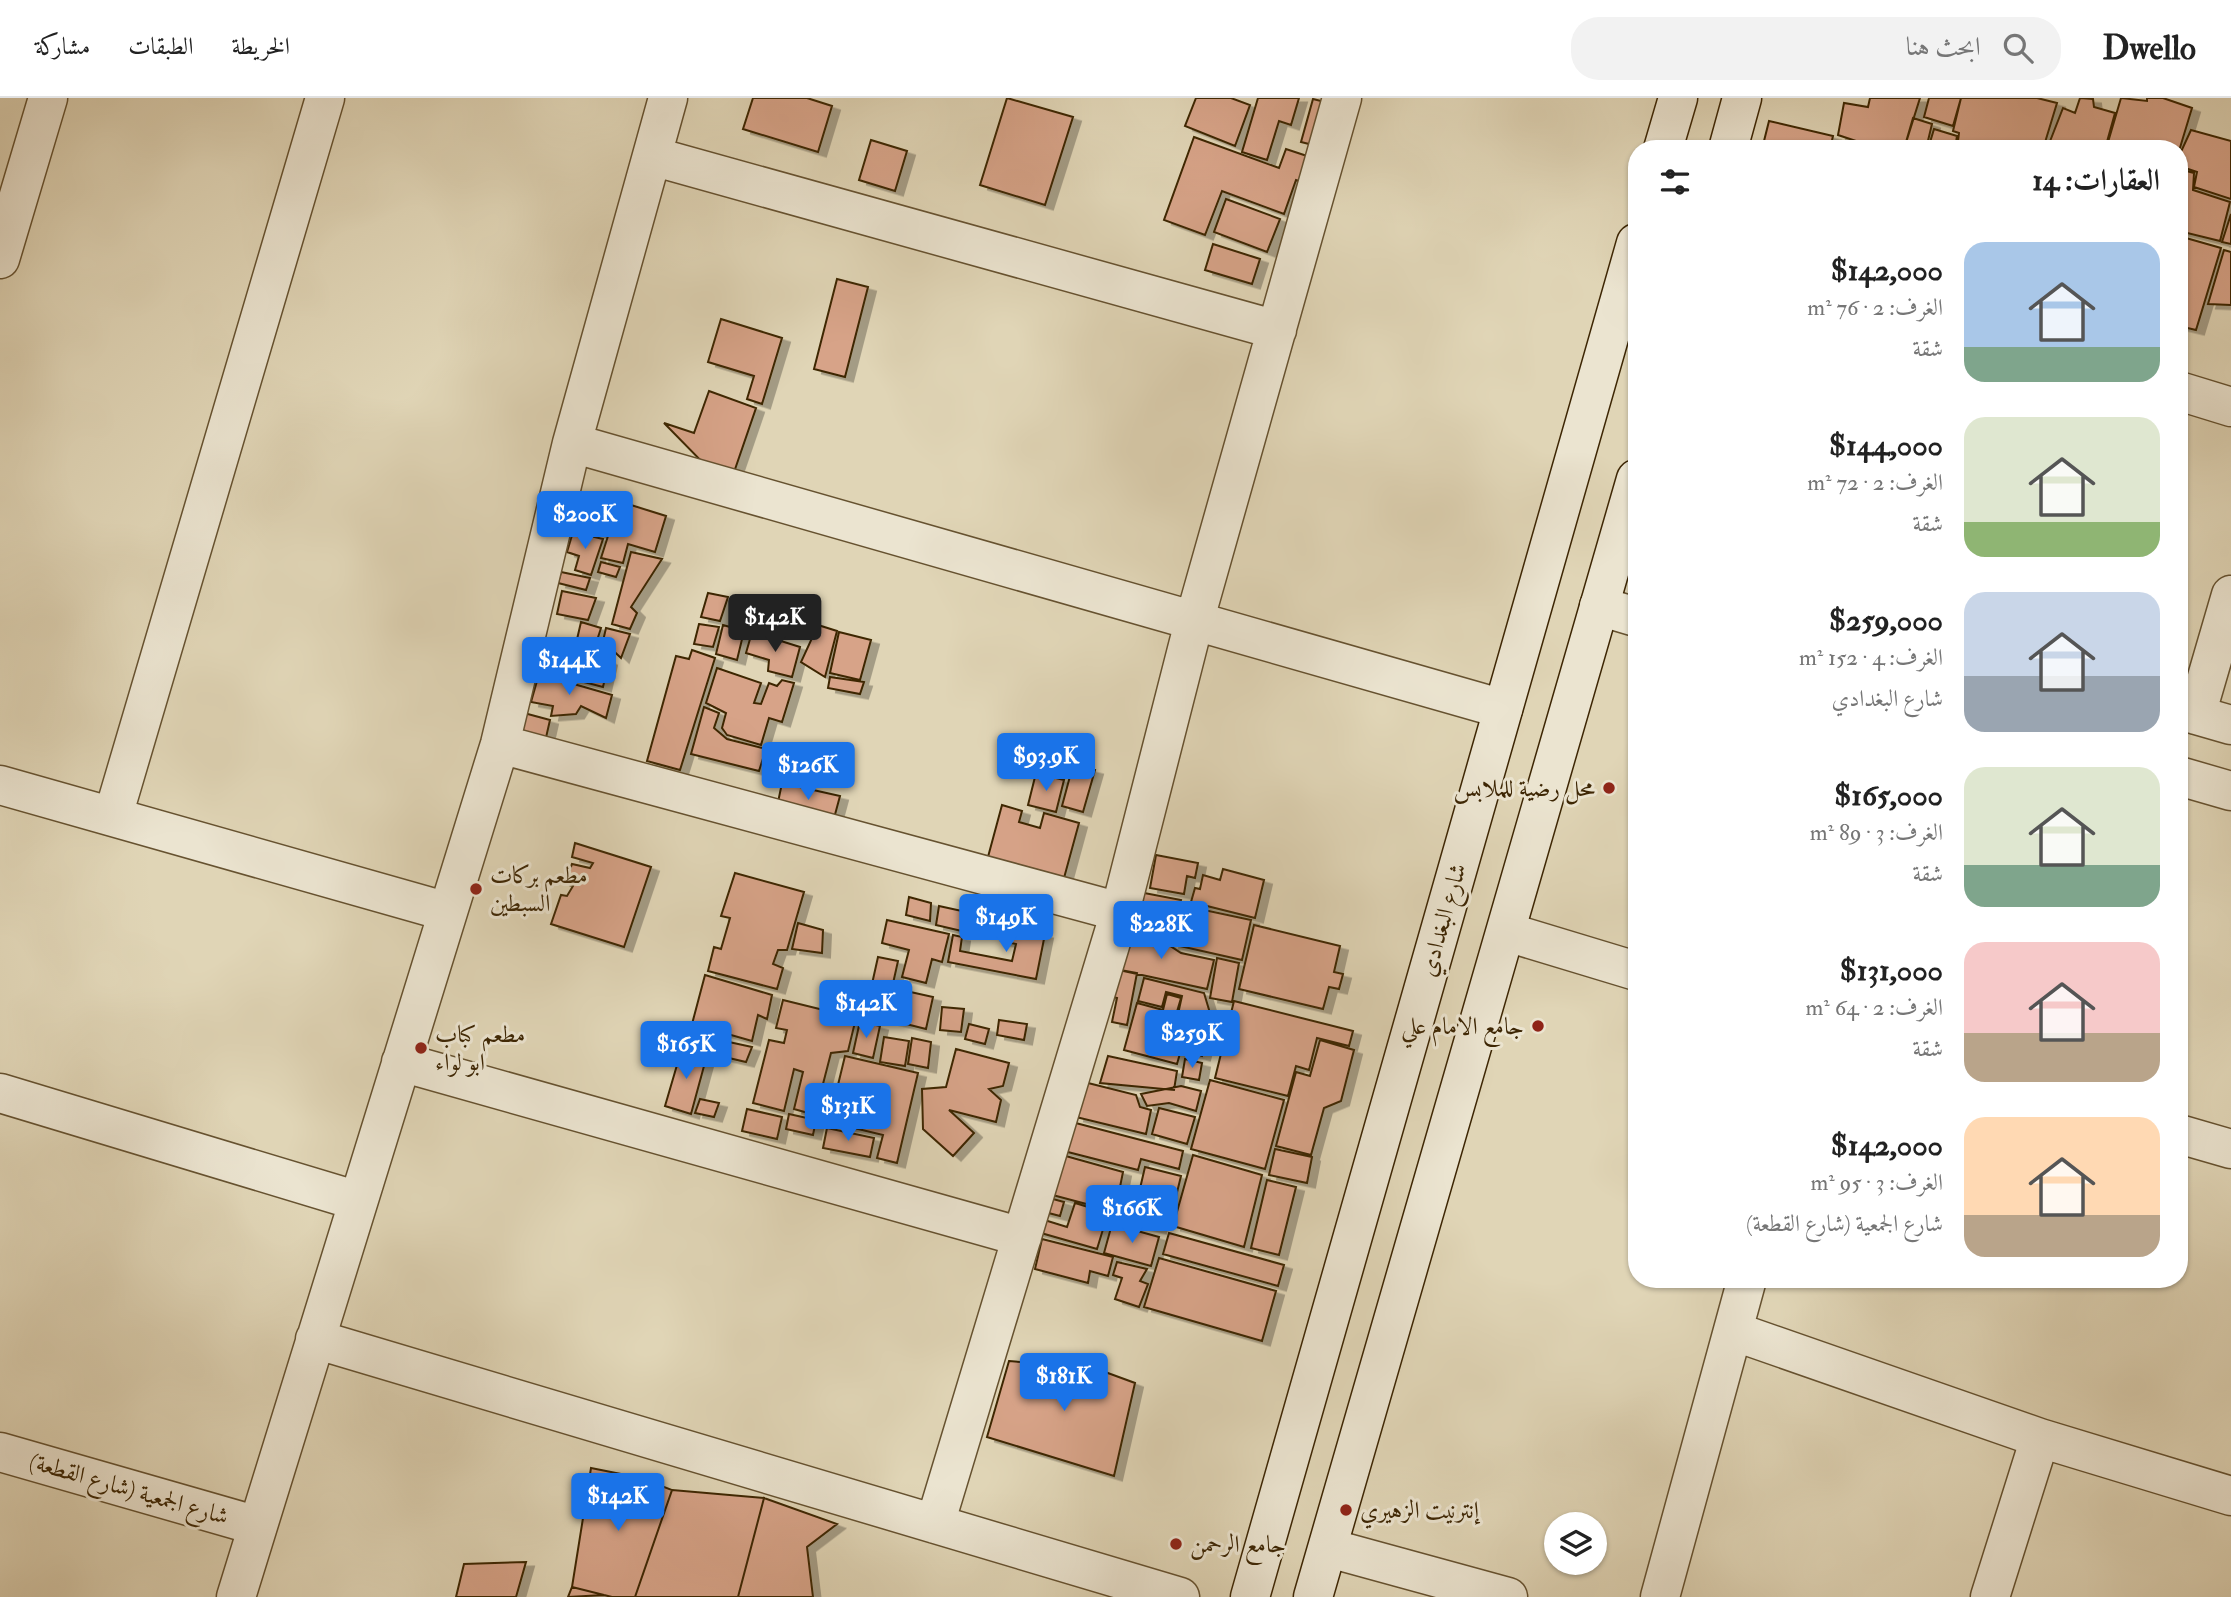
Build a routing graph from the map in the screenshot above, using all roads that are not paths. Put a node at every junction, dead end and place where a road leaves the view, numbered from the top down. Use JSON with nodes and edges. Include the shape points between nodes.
{"nodes":[{"id":1,"x":48,"y":98,"type":"edge"},
{"id":2,"x":325,"y":98,"type":"edge"},
{"id":3,"x":668,"y":98,"type":"edge"},
{"id":4,"x":1342,"y":98,"type":"edge"},
{"id":5,"x":1678,"y":98,"type":"edge"},
{"id":6,"x":1742,"y":98,"type":"edge"},
{"id":7,"x":1666,"y":140,"type":"edge"},
{"id":8,"x":1730,"y":140,"type":"edge"},
{"id":9,"x":652,"y":156,"type":"junction"},
{"id":10,"x":13,"y":162,"type":"edge"},
{"id":11,"x":0,"y":259,"type":"edge"},
{"id":12,"x":1628,"y":271,"type":"edge"},
{"id":13,"x":1277,"y":330,"type":"junction"},
{"id":14,"x":2188,"y":394,"type":"edge"},
{"id":15,"x":2231,"y":407,"type":"edge"},
{"id":16,"x":572,"y":443,"type":"junction"},
{"id":17,"x":1627,"y":548,"type":"edge"},
{"id":18,"x":2231,"y":595,"type":"edge"},
{"id":19,"x":1599,"y":606,"type":"junction"},
{"id":20,"x":1628,"y":615,"type":"edge"},
{"id":21,"x":1194,"y":622,"type":"junction"},
{"id":22,"x":1503,"y":709,"type":"junction"},
{"id":23,"x":2202,"y":716,"type":"edge"},
{"id":24,"x":500,"y":744,"type":"junction"},
{"id":25,"x":2188,"y":779,"type":"edge"},
{"id":26,"x":0,"y":785,"type":"edge"},
{"id":27,"x":2231,"y":792,"type":"edge"},
{"id":28,"x":113,"y":816,"type":"junction"},
{"id":29,"x":448,"y":912,"type":"junction"},
{"id":30,"x":1120,"y":912,"type":"junction"},
{"id":31,"x":1507,"y":932,"type":"junction"},
{"id":32,"x":1628,"y":969,"type":"edge"},
{"id":33,"x":401,"y":1062,"type":"junction"},
{"id":34,"x":0,"y":1093,"type":"edge"},
{"id":35,"x":2188,"y":1137,"type":"edge"},
{"id":36,"x":2231,"y":1149,"type":"edge"},
{"id":37,"x":358,"y":1201,"type":"junction"},
{"id":38,"x":1022,"y":1237,"type":"junction"},
{"id":39,"x":1745,"y":1288,"type":"edge"},
{"id":40,"x":1733,"y":1331,"type":"junction"},
{"id":41,"x":315,"y":1339,"type":"junction"},
{"id":42,"x":2040,"y":1438,"type":"junction"},
{"id":43,"x":0,"y":1452,"type":"edge"},
{"id":44,"x":2231,"y":1496,"type":"edge"},
{"id":45,"x":935,"y":1524,"type":"junction"},
{"id":46,"x":258,"y":1525,"type":"junction"},
{"id":47,"x":1329,"y":1548,"type":"junction"},
{"id":48,"x":236,"y":1597,"type":"edge"},
{"id":49,"x":1180,"y":1597,"type":"edge"},
{"id":50,"x":1250,"y":1597,"type":"edge"},
{"id":51,"x":1313,"y":1597,"type":"edge"},
{"id":52,"x":1508,"y":1597,"type":"edge"},
{"id":53,"x":1660,"y":1597,"type":"edge"},
{"id":54,"x":1990,"y":1597,"type":"edge"}],
"edges":[{"from":1,"to":10,"type":"street"},
{"from":2,"to":28,"type":"street"},
{"from":3,"to":9,"type":"street"},
{"from":4,"to":13,"type":"street"},
{"from":5,"to":7,"type":"street"},
{"from":6,"to":8,"type":"street"},
{"from":9,"to":13,"type":"street"},
{"from":9,"to":16,"type":"street"},
{"from":10,"to":11,"type":"street"},
{"from":12,"to":22,"type":"street","name":"شارع البغدادي"},
{"from":13,"to":21,"type":"street"},
{"from":14,"to":15,"type":"street"},
{"from":16,"to":21,"type":"street"},
{"from":16,"to":24,"type":"street"},
{"from":17,"to":19,"type":"street"},
{"from":18,"to":23,"type":"street"},
{"from":19,"to":20,"type":"street"},
{"from":19,"to":31,"type":"street"},
{"from":21,"to":22,"type":"street"},
{"from":21,"to":30,"type":"street"},
{"from":22,"to":50,"type":"street","name":"شارع البغدادي"},
{"from":24,"to":29,"type":"street"},
{"from":24,"to":30,"type":"street"},
{"from":25,"to":27,"type":"street"},
{"from":26,"to":28,"type":"street"},
{"from":28,"to":29,"type":"street"},
{"from":29,"to":33,"type":"street"},
{"from":30,"to":38,"type":"street"},
{"from":31,"to":32,"type":"street"},
{"from":31,"to":47,"type":"street"},
{"from":33,"to":37,"type":"street"},
{"from":33,"to":38,"type":"street"},
{"from":34,"to":37,"type":"street"},
{"from":35,"to":36,"type":"street"},
{"from":37,"to":41,"type":"street"},
{"from":38,"to":45,"type":"street"},
{"from":39,"to":40,"type":"street"},
{"from":40,"to":42,"type":"street"},
{"from":40,"to":53,"type":"street"},
{"from":41,"to":45,"type":"street"},
{"from":41,"to":46,"type":"street"},
{"from":42,"to":44,"type":"street"},
{"from":42,"to":54,"type":"street"},
{"from":43,"to":46,"type":"street","name":"شارع الجمعية (شارع القطعة)"},
{"from":45,"to":49,"type":"street"},
{"from":46,"to":48,"type":"street"},
{"from":47,"to":51,"type":"street"},
{"from":47,"to":52,"type":"street"}]}
